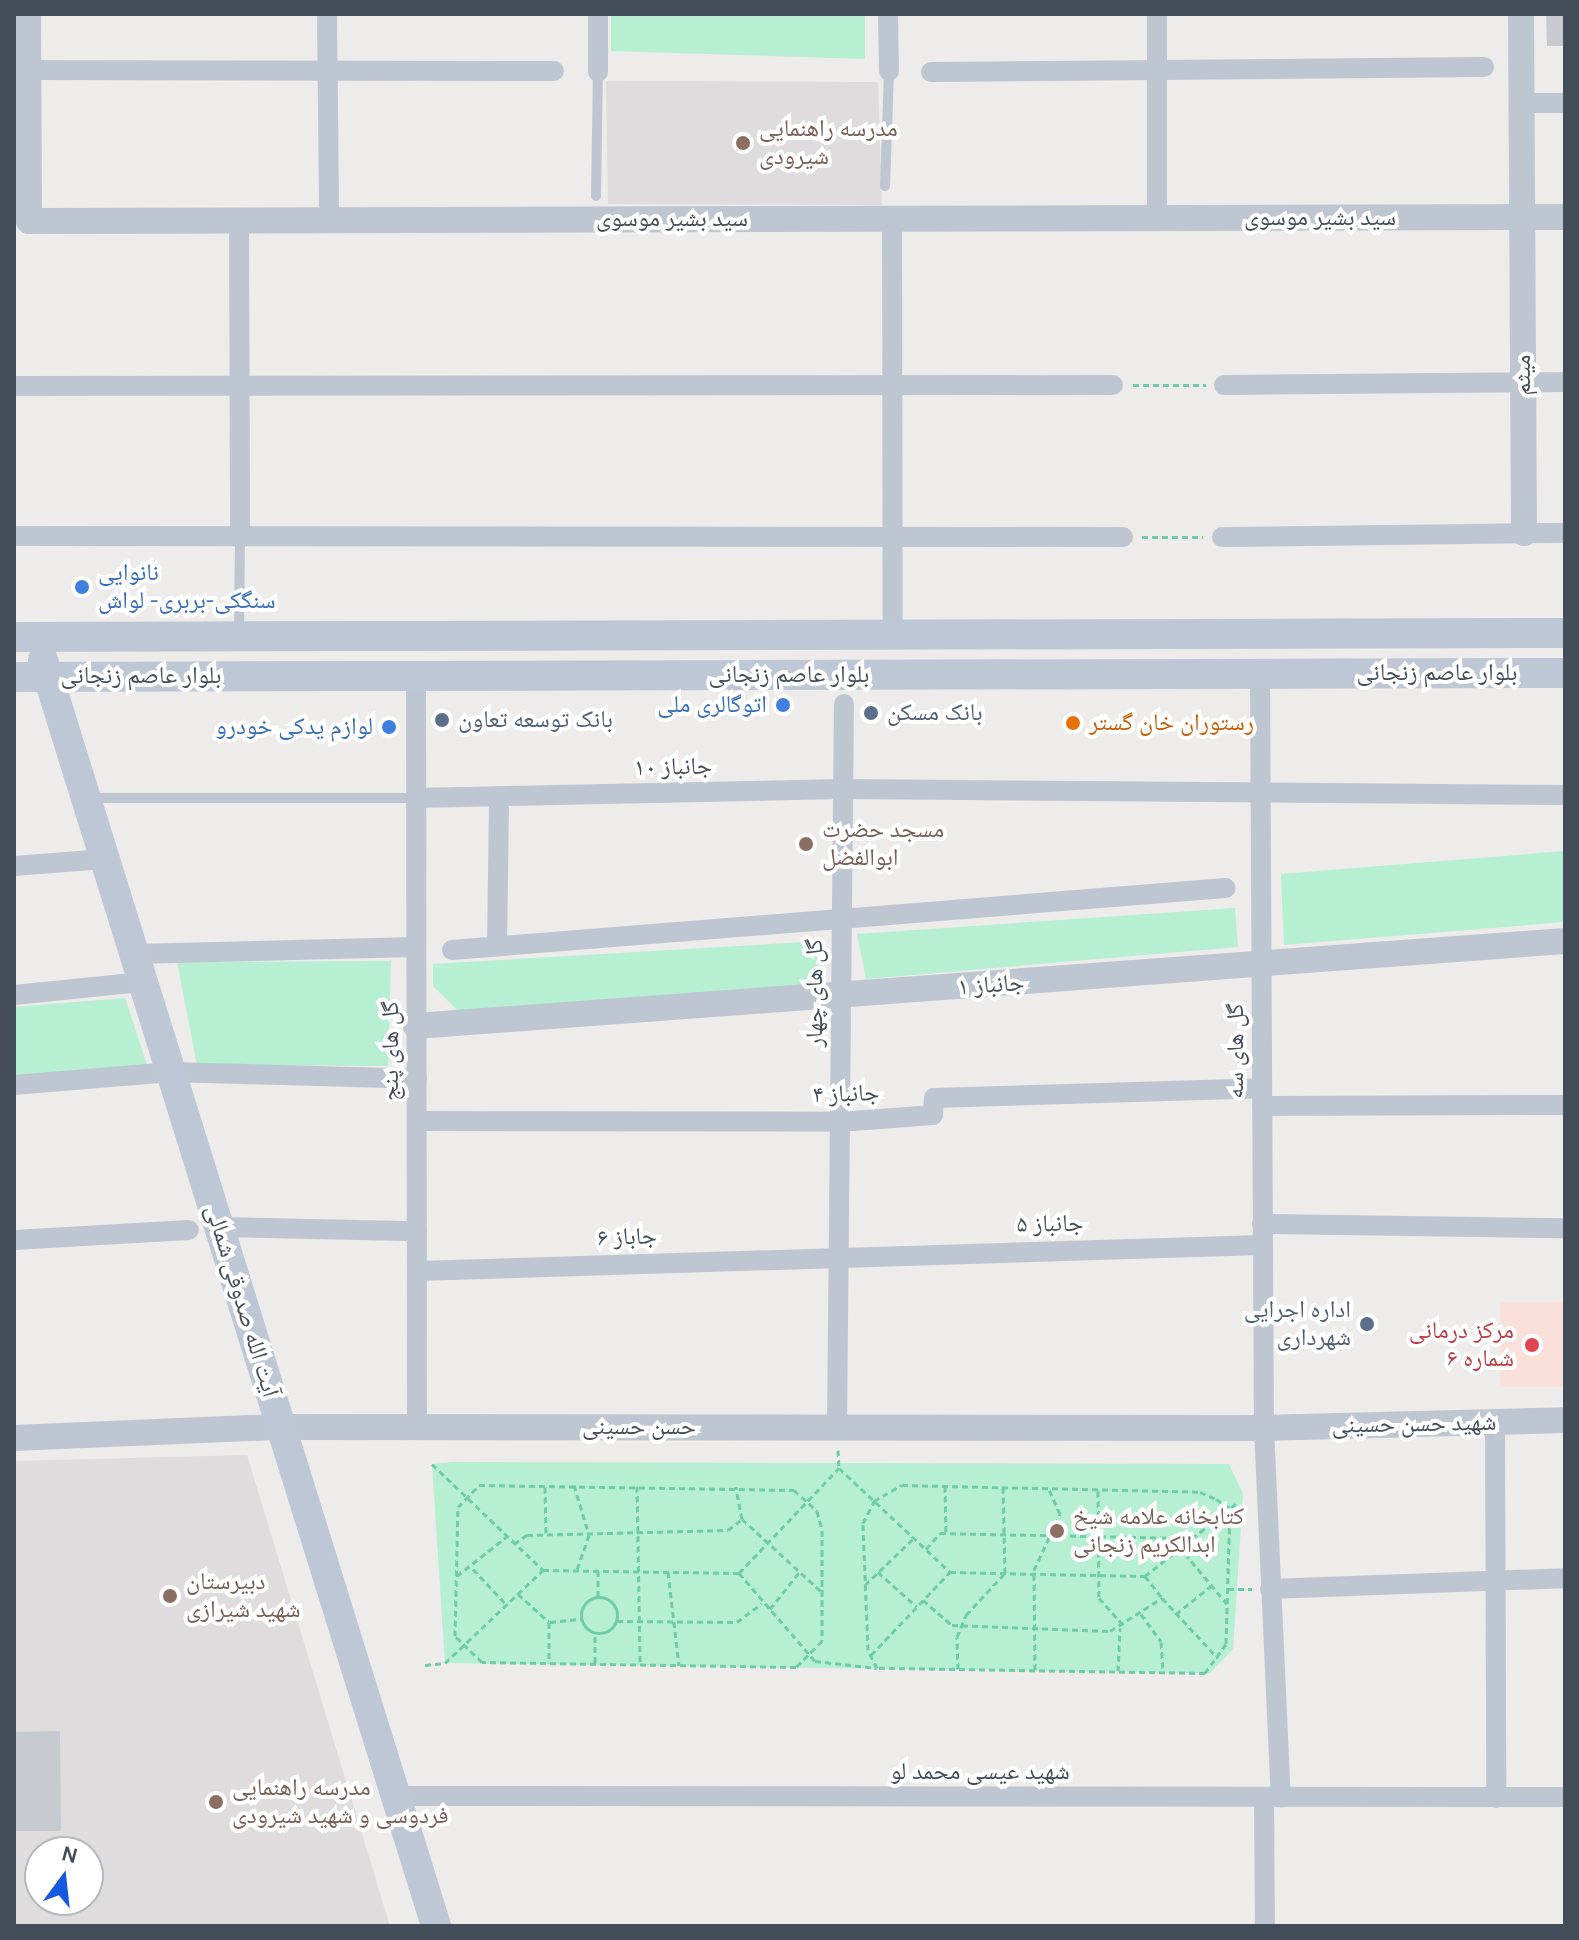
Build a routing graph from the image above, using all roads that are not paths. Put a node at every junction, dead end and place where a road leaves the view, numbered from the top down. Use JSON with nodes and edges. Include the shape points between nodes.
{"nodes":[{"id":1,"x":28,"y":14,"type":"edge"},
{"id":2,"x":327,"y":14,"type":"edge"},
{"id":3,"x":598,"y":14,"type":"edge"},
{"id":4,"x":888,"y":14,"type":"edge"},
{"id":5,"x":1157,"y":14,"type":"edge"},
{"id":6,"x":1521,"y":14,"type":"edge"},
{"id":7,"x":1156,"y":66,"type":"junction"},
{"id":8,"x":1484,"y":67,"type":"dead end"},
{"id":9,"x":28,"y":70,"type":"junction"},
{"id":10,"x":327,"y":71,"type":"junction"},
{"id":11,"x":554,"y":71,"type":"dead end"},
{"id":12,"x":889,"y":71,"type":"joint"},
{"id":13,"x":598,"y":72,"type":"joint"},
{"id":14,"x":931,"y":72,"type":"dead end"},
{"id":15,"x":1522,"y":103,"type":"junction"},
{"id":16,"x":1565,"y":103,"type":"edge"},
{"id":17,"x":885,"y":186,"type":"dead end"},
{"id":18,"x":596,"y":196,"type":"dead end"},
{"id":19,"x":1565,"y":217,"type":"edge"},
{"id":20,"x":1157,"y":218,"type":"junction"},
{"id":21,"x":1522,"y":218,"type":"junction"},
{"id":22,"x":892,"y":219,"type":"junction"},
{"id":23,"x":239,"y":220,"type":"junction"},
{"id":24,"x":329,"y":220,"type":"junction"},
{"id":25,"x":1523,"y":382,"type":"junction"},
{"id":26,"x":1565,"y":382,"type":"edge"},
{"id":27,"x":890,"y":385,"type":"junction"},
{"id":28,"x":1113,"y":385,"type":"road end"},
{"id":29,"x":1224,"y":385,"type":"road end"},
{"id":30,"x":14,"y":386,"type":"edge"},
{"id":31,"x":237,"y":388,"type":"junction"},
{"id":32,"x":1524,"y":533,"type":"junction"},
{"id":33,"x":1565,"y":533,"type":"edge"},
{"id":34,"x":889,"y":535,"type":"junction"},
{"id":35,"x":14,"y":536,"type":"edge"},
{"id":36,"x":1123,"y":537,"type":"road end"},
{"id":37,"x":1222,"y":537,"type":"road end"},
{"id":38,"x":240,"y":538,"type":"junction"},
{"id":39,"x":1565,"y":633,"type":"edge"},
{"id":40,"x":893,"y":635,"type":"junction"},
{"id":41,"x":239,"y":636,"type":"junction"},
{"id":42,"x":26,"y":637,"type":"edge"},
{"id":43,"x":1565,"y":673,"type":"edge"},
{"id":44,"x":1260,"y":674,"type":"junction"},
{"id":45,"x":416,"y":675,"type":"junction"},
{"id":46,"x":48,"y":676,"type":"junction"},
{"id":47,"x":14,"y":677,"type":"edge"},
{"id":48,"x":844,"y":704,"type":"dead end"},
{"id":49,"x":843,"y":789,"type":"junction"},
{"id":50,"x":1261,"y":792,"type":"junction"},
{"id":51,"x":1565,"y":795,"type":"edge"},
{"id":52,"x":499,"y":796,"type":"junction"},
{"id":53,"x":86,"y":798,"type":"junction"},
{"id":54,"x":416,"y":798,"type":"junction"},
{"id":55,"x":105,"y":859,"type":"junction"},
{"id":56,"x":14,"y":866,"type":"edge"},
{"id":57,"x":1226,"y":888,"type":"dead end"},
{"id":58,"x":842,"y":914,"type":"junction"},
{"id":59,"x":1565,"y":941,"type":"edge"},
{"id":60,"x":497,"y":946,"type":"junction"},
{"id":61,"x":416,"y":947,"type":"junction"},
{"id":62,"x":452,"y":950,"type":"dead end"},
{"id":63,"x":1261,"y":965,"type":"junction"},
{"id":64,"x":138,"y":968,"type":"junction"},
{"id":65,"x":14,"y":995,"type":"edge"},
{"id":66,"x":841,"y":995,"type":"junction"},
{"id":67,"x":416,"y":1026,"type":"junction"},
{"id":68,"x":171,"y":1072,"type":"junction"},
{"id":69,"x":417,"y":1079,"type":"junction"},
{"id":70,"x":14,"y":1085,"type":"edge"},
{"id":71,"x":1262,"y":1097,"type":"junction"},
{"id":72,"x":1565,"y":1105,"type":"edge"},
{"id":73,"x":417,"y":1121,"type":"junction"},
{"id":74,"x":840,"y":1122,"type":"junction"},
{"id":75,"x":1262,"y":1224,"type":"junction"},
{"id":76,"x":219,"y":1227,"type":"junction"},
{"id":77,"x":1565,"y":1228,"type":"edge"},
{"id":78,"x":189,"y":1230,"type":"dead end"},
{"id":79,"x":417,"y":1231,"type":"junction"},
{"id":80,"x":14,"y":1240,"type":"edge"},
{"id":81,"x":1263,"y":1245,"type":"junction"},
{"id":82,"x":839,"y":1256,"type":"junction"},
{"id":83,"x":417,"y":1271,"type":"junction"},
{"id":84,"x":1565,"y":1420,"type":"edge"},
{"id":85,"x":1495,"y":1422,"type":"junction"},
{"id":86,"x":417,"y":1426,"type":"junction"},
{"id":87,"x":281,"y":1427,"type":"junction"},
{"id":88,"x":837,"y":1427,"type":"junction"},
{"id":89,"x":1264,"y":1428,"type":"junction"},
{"id":90,"x":14,"y":1438,"type":"edge"},
{"id":91,"x":1496,"y":1578,"type":"junction"},
{"id":92,"x":1565,"y":1578,"type":"edge"},
{"id":93,"x":1270,"y":1589,"type":"junction"},
{"id":94,"x":396,"y":1796,"type":"junction"},
{"id":95,"x":1565,"y":1797,"type":"edge"},
{"id":96,"x":1272,"y":1798,"type":"junction"},
{"id":97,"x":1496,"y":1798,"type":"junction"},
{"id":98,"x":436,"y":1926,"type":"edge"},
{"id":99,"x":1265,"y":1926,"type":"edge"}],
"edges":[{"from":1,"to":9,"type":"street","name":"سید بشیر موسوی"},
{"from":2,"to":10,"type":"street"},
{"from":3,"to":13,"type":"street"},
{"from":4,"to":12,"type":"street"},
{"from":5,"to":7,"type":"street"},
{"from":6,"to":15,"type":"street"},
{"from":7,"to":8,"type":"street"},
{"from":7,"to":14,"type":"street"},
{"from":7,"to":20,"type":"street"},
{"from":9,"to":10,"type":"street"},
{"from":9,"to":23,"type":"street","name":"سید بشیر موسوی","via":[[29,221]]},
{"from":10,"to":11,"type":"street"},
{"from":10,"to":24,"type":"street"},
{"from":12,"to":17,"type":"lane"},
{"from":13,"to":18,"type":"lane"},
{"from":15,"to":16,"type":"street"},
{"from":15,"to":21,"type":"street"},
{"from":19,"to":21,"type":"street","name":"سید بشیر موسوی"},
{"from":20,"to":21,"type":"street","name":"سید بشیر موسوی"},
{"from":20,"to":22,"type":"street","name":"سید بشیر موسوی"},
{"from":21,"to":25,"type":"street","name":"میثم"},
{"from":22,"to":24,"type":"street","name":"سید بشیر موسوی"},
{"from":22,"to":27,"type":"street"},
{"from":23,"to":24,"type":"street","name":"سید بشیر موسوی"},
{"from":23,"to":31,"type":"street"},
{"from":25,"to":26,"type":"street"},
{"from":25,"to":29,"type":"street"},
{"from":25,"to":32,"type":"street","name":"میثم"},
{"from":27,"to":28,"type":"street"},
{"from":27,"to":31,"type":"street"},
{"from":27,"to":34,"type":"street"},
{"from":30,"to":31,"type":"street"},
{"from":31,"to":38,"type":"street"},
{"from":32,"to":33,"type":"street"},
{"from":32,"to":37,"type":"street"},
{"from":34,"to":36,"type":"street"},
{"from":34,"to":38,"type":"street"},
{"from":34,"to":40,"type":"street"},
{"from":35,"to":38,"type":"street"},
{"from":38,"to":41,"type":"lane"},
{"from":39,"to":40,"type":"main road","name":"بلوار عاصم زنجانی"},
{"from":40,"to":41,"type":"main road","name":"بلوار عاصم زنجانی"},
{"from":41,"to":42,"type":"main road","name":"بلوار عاصم زنجانی"},
{"from":42,"to":46,"type":"main road","name":"آیت الله صدوقی شمالی"},
{"from":43,"to":44,"type":"main road","name":"بلوار عاصم زنجانی"},
{"from":44,"to":45,"type":"main road","name":"بلوار عاصم زنجانی"},
{"from":44,"to":50,"type":"street","name":"گل های سه"},
{"from":45,"to":46,"type":"main road","name":"بلوار عاصم زنجانی"},
{"from":45,"to":54,"type":"street","name":"گل های پنج"},
{"from":46,"to":47,"type":"main road","name":"بلوار عاصم زنجانی"},
{"from":46,"to":53,"type":"main road","name":"آیت الله صدوقی شمالی"},
{"from":48,"to":49,"type":"street","name":"گل های چهار"},
{"from":49,"to":50,"type":"street","name":"جانباز ۱۰"},
{"from":49,"to":52,"type":"street","name":"جانباز ۱۰"},
{"from":49,"to":58,"type":"street","name":"گل های چهار"},
{"from":50,"to":51,"type":"street","name":"جانباز ۱۰"},
{"from":50,"to":63,"type":"street","name":"گل های سه"},
{"from":52,"to":54,"type":"street","name":"جانباز ۱۰"},
{"from":52,"to":60,"type":"street"},
{"from":53,"to":54,"type":"lane","name":"جانباز ۱۰"},
{"from":53,"to":55,"type":"main road","name":"آیت الله صدوقی شمالی"},
{"from":54,"to":61,"type":"street","name":"گل های پنج"},
{"from":55,"to":56,"type":"street"},
{"from":55,"to":64,"type":"main road","name":"آیت الله صدوقی شمالی"},
{"from":57,"to":58,"type":"street"},
{"from":58,"to":60,"type":"street"},
{"from":58,"to":66,"type":"street","name":"گل های چهار"},
{"from":59,"to":63,"type":"street","name":"جانباز ۱"},
{"from":60,"to":62,"type":"street"},
{"from":61,"to":64,"type":"street"},
{"from":61,"to":67,"type":"street","name":"گل های پنج"},
{"from":63,"to":66,"type":"street","name":"جانباز ۱"},
{"from":63,"to":71,"type":"street","name":"گل های سه"},
{"from":64,"to":65,"type":"street"},
{"from":64,"to":68,"type":"main road","name":"آیت الله صدوقی شمالی"},
{"from":66,"to":67,"type":"street","name":"جانباز ۱"},
{"from":66,"to":74,"type":"street","name":"گل های چهار"},
{"from":67,"to":69,"type":"street","name":"گل های پنج"},
{"from":68,"to":69,"type":"street"},
{"from":68,"to":70,"type":"street"},
{"from":68,"to":76,"type":"main road","name":"آیت الله صدوقی شمالی"},
{"from":69,"to":73,"type":"street","name":"گل های پنج"},
{"from":71,"to":72,"type":"street"},
{"from":71,"to":74,"type":"street","name":"جانباز ۴","via":[[934,1098],[933,1115]]},
{"from":71,"to":75,"type":"street","name":"گل های سه"},
{"from":73,"to":74,"type":"street","name":"جانباز ۴"},
{"from":73,"to":79,"type":"street","name":"گل های پنج"},
{"from":74,"to":82,"type":"street","name":"گل های چهار"},
{"from":75,"to":77,"type":"street"},
{"from":75,"to":81,"type":"street","name":"گل های سه"},
{"from":76,"to":79,"type":"street"},
{"from":76,"to":87,"type":"main road","name":"آیت الله صدوقی شمالی"},
{"from":78,"to":80,"type":"street"},
{"from":79,"to":83,"type":"street","name":"گل های پنج"},
{"from":81,"to":82,"type":"street","name":"جانباز ۵"},
{"from":81,"to":89,"type":"street","name":"گل های سه"},
{"from":82,"to":83,"type":"street","name":"جاباز ۶"},
{"from":82,"to":88,"type":"street","name":"گل های چهار"},
{"from":83,"to":86,"type":"street","name":"گل های پنج"},
{"from":84,"to":85,"type":"street","name":"شهید حسن حسینی"},
{"from":85,"to":89,"type":"street","name":"شهید حسن حسینی"},
{"from":85,"to":91,"type":"street"},
{"from":86,"to":87,"type":"street","name":"حسن حسینی"},
{"from":86,"to":88,"type":"street","name":"حسن حسینی"},
{"from":87,"to":90,"type":"street","name":"حسن حسینی"},
{"from":87,"to":94,"type":"main road","name":"آیت الله صدوقی شمالی"},
{"from":88,"to":89,"type":"street","name":"حسن حسینی"},
{"from":89,"to":93,"type":"street","name":"گل های سه"},
{"from":91,"to":92,"type":"street"},
{"from":91,"to":93,"type":"street"},
{"from":91,"to":97,"type":"street"},
{"from":93,"to":96,"type":"street","name":"گل های سه"},
{"from":94,"to":96,"type":"street","name":"شهید عیسی محمد لو"},
{"from":94,"to":98,"type":"main road","name":"آیت الله صدوقی شمالی"},
{"from":95,"to":97,"type":"street","name":"شهید عیسی محمد لو"},
{"from":96,"to":97,"type":"street","name":"شهید عیسی محمد لو"},
{"from":96,"to":99,"type":"street","name":"گل های سه"}]}
